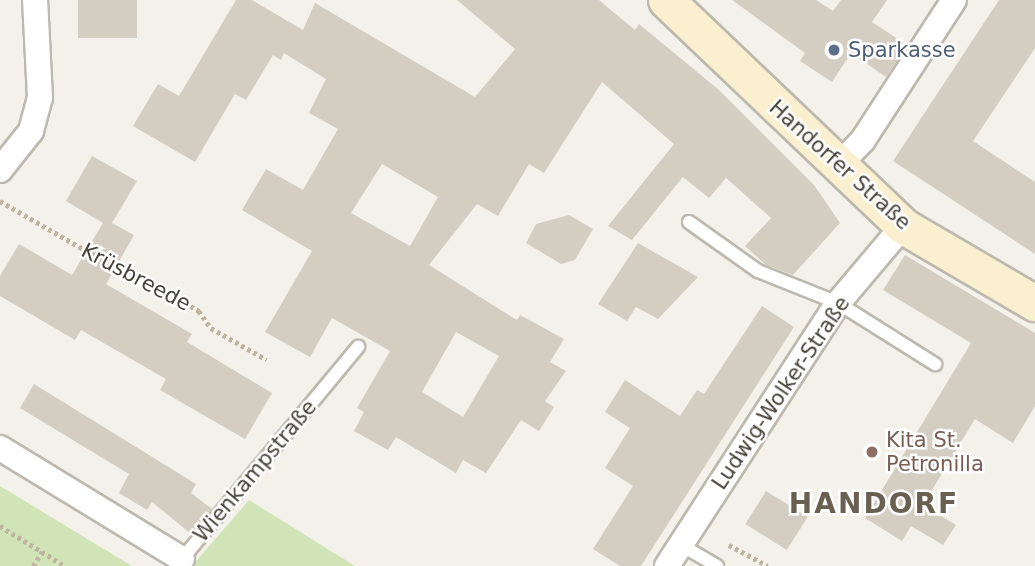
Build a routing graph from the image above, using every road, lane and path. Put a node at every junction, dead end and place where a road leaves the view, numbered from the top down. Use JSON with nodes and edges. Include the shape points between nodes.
{"nodes":[{"id":1,"x":35,"y":0,"type":"edge"},
{"id":2,"x":666,"y":0,"type":"edge"},
{"id":3,"x":948,"y":10,"type":"edge"},
{"id":4,"x":837,"y":167,"type":"junction"},
{"id":5,"x":0,"y":170,"type":"edge"},
{"id":6,"x":0,"y":201,"type":"edge"},
{"id":7,"x":689,"y":222,"type":"dead end"},
{"id":8,"x":903,"y":226,"type":"junction"},
{"id":9,"x":838,"y":303,"type":"junction"},
{"id":10,"x":1035,"y":303,"type":"edge"},
{"id":11,"x":358,"y":347,"type":"dead end"},
{"id":12,"x":267,"y":360,"type":"dead end"},
{"id":13,"x":935,"y":364,"type":"dead end"},
{"id":14,"x":0,"y":448,"type":"edge"},
{"id":15,"x":0,"y":526,"type":"edge"},
{"id":16,"x":688,"y":535,"type":"junction"},
{"id":17,"x":42,"y":552,"type":"junction"},
{"id":18,"x":182,"y":559,"type":"joint"},
{"id":19,"x":33,"y":566,"type":"edge"},
{"id":20,"x":64,"y":566,"type":"edge"},
{"id":21,"x":667,"y":566,"type":"edge"},
{"id":22,"x":717,"y":566,"type":"edge"},
{"id":23,"x":768,"y":566,"type":"edge"}],
"edges":[{"from":1,"to":5,"type":"street","via":[[40,98],[31,131]]},
{"from":2,"to":4,"type":"street","name":"Handorfer Straße"},
{"from":3,"to":4,"type":"street","via":[[863,140]]},
{"from":4,"to":8,"type":"street","name":"Handorfer Straße"},
{"from":6,"to":12,"type":"path","name":"Krüsbreede","via":[[116,268],[137,273]]},
{"from":7,"to":9,"type":"lane","via":[[758,271]]},
{"from":8,"to":9,"type":"street","name":"Ludwig-Wolker-Straße"},
{"from":8,"to":10,"type":"street","name":"Handorfer Straße"},
{"from":9,"to":13,"type":"lane"},
{"from":9,"to":16,"type":"street","name":"Ludwig-Wolker-Straße"},
{"from":11,"to":18,"type":"lane","name":"Wienkampstraße"},
{"from":14,"to":18,"type":"street","name":"Wienkampstraße"},
{"from":15,"to":17,"type":"path"},
{"from":16,"to":21,"type":"street","name":"Ludwig-Wolker-Straße"},
{"from":16,"to":22,"type":"lane"},
{"from":16,"to":23,"type":"path"},
{"from":17,"to":19,"type":"path"},
{"from":17,"to":20,"type":"path"}]}
